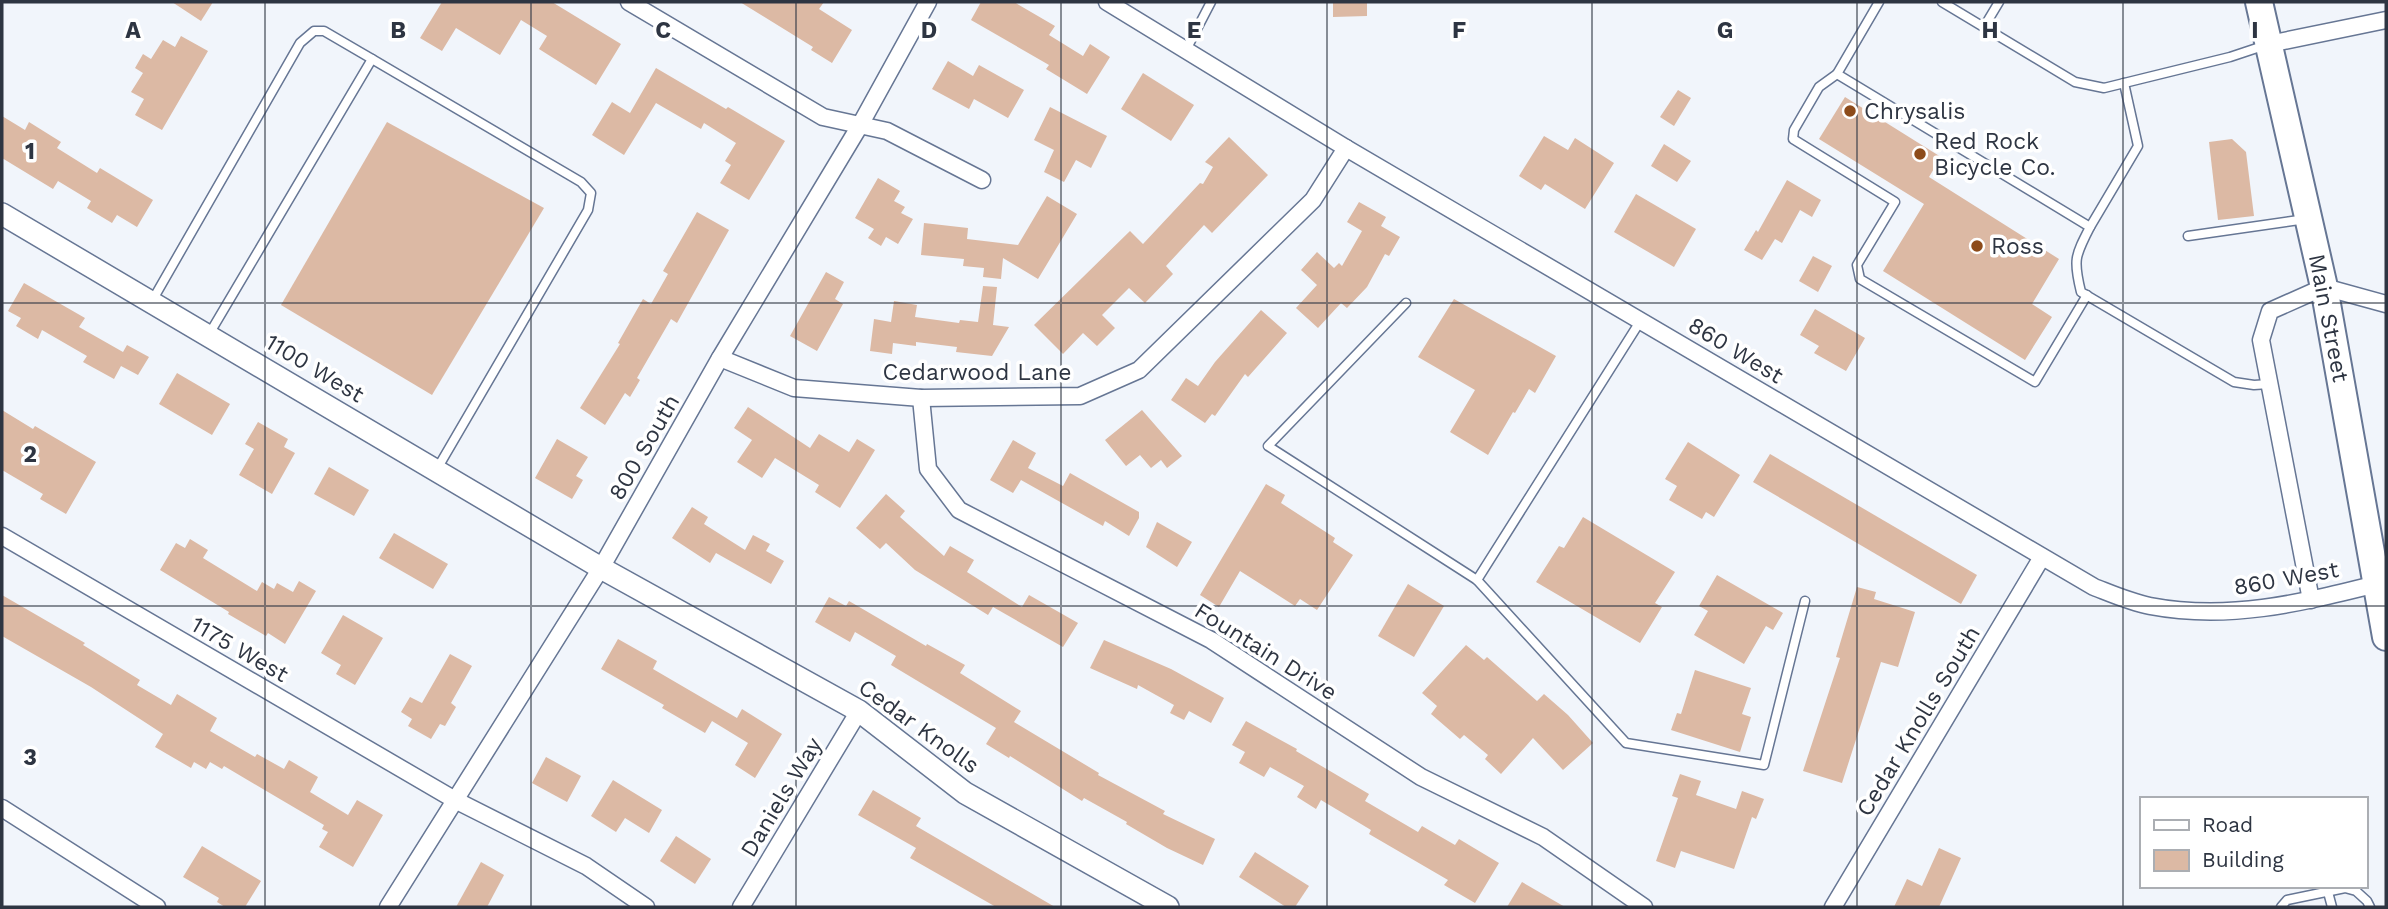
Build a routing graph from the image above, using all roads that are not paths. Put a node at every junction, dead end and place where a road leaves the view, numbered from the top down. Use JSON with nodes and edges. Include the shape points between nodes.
{"nodes":[{"id":1,"x":629,"y":2,"type":"edge"},
{"id":2,"x":928,"y":2,"type":"edge"},
{"id":3,"x":1107,"y":2,"type":"edge"},
{"id":4,"x":1211,"y":2,"type":"edge"},
{"id":5,"x":1879,"y":2,"type":"edge"},
{"id":6,"x":1942,"y":2,"type":"edge"},
{"id":7,"x":1999,"y":2,"type":"edge"},
{"id":8,"x":2259,"y":2,"type":"edge"},
{"id":9,"x":2386,"y":20,"type":"edge"},
{"id":10,"x":1984,"y":27,"type":"junction"},
{"id":11,"x":2269,"y":44,"type":"junction"},
{"id":12,"x":1186,"y":50,"type":"junction"},
{"id":13,"x":372,"y":59,"type":"junction"},
{"id":14,"x":1837,"y":74,"type":"junction"},
{"id":15,"x":2124,"y":83,"type":"junction"},
{"id":16,"x":859,"y":127,"type":"junction"},
{"id":17,"x":1346,"y":148,"type":"junction"},
{"id":18,"x":982,"y":180,"type":"dead end"},
{"id":19,"x":2,"y":214,"type":"edge"},
{"id":20,"x":2309,"y":218,"type":"junction"},
{"id":21,"x":2090,"y":227,"type":"junction"},
{"id":22,"x":2188,"y":236,"type":"dead end"},
{"id":23,"x":2324,"y":287,"type":"junction"},
{"id":24,"x":2087,"y":295,"type":"junction"},
{"id":25,"x":151,"y":302,"type":"junction"},
{"id":26,"x":1406,"y":303,"type":"dead end"},
{"id":27,"x":2386,"y":304,"type":"edge"},
{"id":28,"x":1641,"y":320,"type":"junction"},
{"id":29,"x":208,"y":336,"type":"junction"},
{"id":30,"x":720,"y":358,"type":"junction"},
{"id":31,"x":2269,"y":384,"type":"junction"},
{"id":32,"x":921,"y":398,"type":"junction"},
{"id":33,"x":436,"y":470,"type":"junction"},
{"id":34,"x":2,"y":536,"type":"edge"},
{"id":35,"x":2042,"y":557,"type":"junction"},
{"id":36,"x":601,"y":568,"type":"junction"},
{"id":37,"x":1477,"y":580,"type":"junction"},
{"id":38,"x":2377,"y":584,"type":"junction"},
{"id":39,"x":2311,"y":600,"type":"junction"},
{"id":40,"x":1805,"y":601,"type":"dead end"},
{"id":41,"x":2386,"y":637,"type":"edge"},
{"id":42,"x":859,"y":711,"type":"junction"},
{"id":43,"x":455,"y":800,"type":"junction"},
{"id":44,"x":2,"y":808,"type":"edge"},
{"id":45,"x":2328,"y":892,"type":"junction"},
{"id":46,"x":157,"y":907,"type":"edge"},
{"id":47,"x":388,"y":907,"type":"edge"},
{"id":48,"x":646,"y":907,"type":"edge"},
{"id":49,"x":741,"y":907,"type":"edge"},
{"id":50,"x":1168,"y":907,"type":"edge"},
{"id":51,"x":1644,"y":907,"type":"edge"},
{"id":52,"x":1833,"y":907,"type":"edge"},
{"id":53,"x":2281,"y":907,"type":"edge"},
{"id":54,"x":2332,"y":907,"type":"edge"},
{"id":55,"x":2370,"y":907,"type":"edge"}],
"edges":[{"from":1,"to":16,"type":"street","via":[[823,117]]},
{"from":2,"to":16,"type":"street","name":"800 South"},
{"from":3,"to":12,"type":"street","name":"860 West"},
{"from":4,"to":12,"type":"lane"},
{"from":5,"to":14,"type":"lane"},
{"from":6,"to":10,"type":"lane"},
{"from":7,"to":10,"type":"lane"},
{"from":8,"to":11,"type":"main road","name":"Main Street"},
{"from":9,"to":11,"type":"street"},
{"from":10,"to":15,"type":"lane","via":[[2075,82],[2104,88]]},
{"from":11,"to":15,"type":"lane"},
{"from":11,"to":20,"type":"main road","name":"Main Street"},
{"from":12,"to":17,"type":"street","name":"860 West"},
{"from":13,"to":25,"type":"lane","via":[[324,31],[314,30],[300,43]]},
{"from":13,"to":29,"type":"lane"},
{"from":13,"to":33,"type":"lane","via":[[581,182],[591,193],[588,210]]},
{"from":14,"to":21,"type":"lane"},
{"from":14,"to":24,"type":"lane","via":[[1819,87],[1793,139],[1895,202],[1857,265],[1860,279],[2035,382]]},
{"from":15,"to":21,"type":"lane","via":[[2138,146]]},
{"from":16,"to":18,"type":"street","via":[[887,131]]},
{"from":16,"to":30,"type":"street","name":"800 South"},
{"from":17,"to":28,"type":"street","name":"860 West"},
{"from":17,"to":32,"type":"street","name":"Cedarwood Lane","via":[[1313,200],[1139,370],[1080,396]]},
{"from":19,"to":25,"type":"street","name":"1100 West"},
{"from":20,"to":22,"type":"lane"},
{"from":20,"to":23,"type":"main road","name":"Main Street"},
{"from":21,"to":24,"type":"lane","via":[[2076,255],[2081,292]]},
{"from":23,"to":27,"type":"street"},
{"from":23,"to":31,"type":"street","via":[[2270,311],[2261,340]]},
{"from":23,"to":38,"type":"main road","name":"Main Street"},
{"from":24,"to":31,"type":"lane","via":[[2234,382]]},
{"from":25,"to":29,"type":"street","name":"1100 West"},
{"from":26,"to":37,"type":"lane","via":[[1268,446]]},
{"from":28,"to":35,"type":"street","name":"860 West"},
{"from":28,"to":37,"type":"lane"},
{"from":29,"to":33,"type":"street","name":"1100 West"},
{"from":30,"to":32,"type":"street","name":"Cedarwood Lane","via":[[794,388]]},
{"from":30,"to":36,"type":"street","name":"800 South"},
{"from":31,"to":39,"type":"street"},
{"from":32,"to":51,"type":"street","name":"Fountain Drive","via":[[929,469],[959,510],[1211,640],[1422,777],[1543,837]]},
{"from":33,"to":36,"type":"street","name":"1100 West"},
{"from":34,"to":43,"type":"street","name":"1175 West"},
{"from":35,"to":39,"type":"street","name":"860 West","via":[[2094,587],[2148,606],[2250,611]]},
{"from":35,"to":52,"type":"street","name":"Cedar Knolls South"},
{"from":36,"to":42,"type":"street","name":"Cedar Knolls"},
{"from":36,"to":43,"type":"street","name":"800 South"},
{"from":37,"to":40,"type":"lane","via":[[1626,743],[1764,765]]},
{"from":38,"to":39,"type":"street","name":"860 West"},
{"from":38,"to":41,"type":"main road","name":"Main Street"},
{"from":42,"to":49,"type":"street","name":"Daniels Way"},
{"from":42,"to":50,"type":"street","name":"Cedar Knolls","via":[[965,793]]},
{"from":43,"to":47,"type":"street","name":"800 South"},
{"from":43,"to":48,"type":"street","name":"1175 West","via":[[586,866]]},
{"from":44,"to":46,"type":"street"},
{"from":45,"to":53,"type":"lane","via":[[2287,900]]},
{"from":45,"to":54,"type":"lane"},
{"from":45,"to":55,"type":"lane","via":[[2356,891]]}]}
